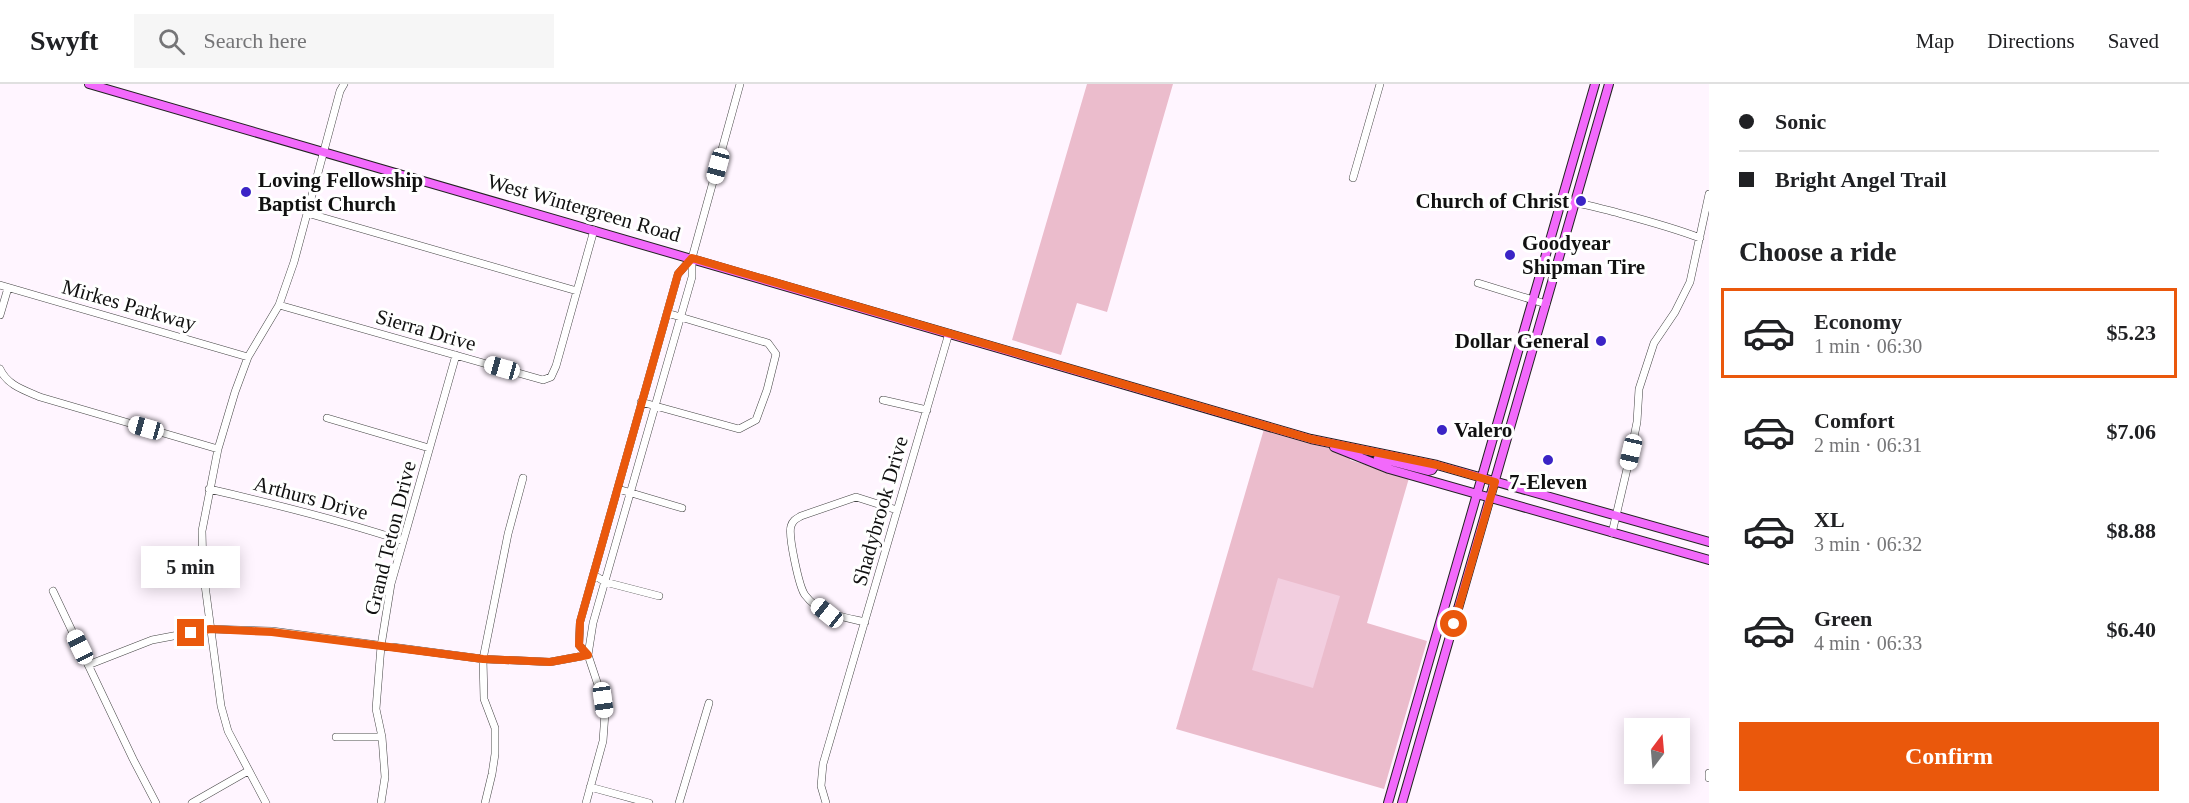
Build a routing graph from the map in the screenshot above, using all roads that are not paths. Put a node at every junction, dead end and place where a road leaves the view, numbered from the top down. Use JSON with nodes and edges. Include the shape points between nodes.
{"nodes":[{"id":1,"x":89,"y":84,"type":"edge"},
{"id":2,"x":344,"y":84,"type":"edge"},
{"id":3,"x":740,"y":84,"type":"edge"},
{"id":4,"x":1380,"y":84,"type":"edge"},
{"id":5,"x":1595,"y":84,"type":"edge"},
{"id":6,"x":1609,"y":84,"type":"edge"},
{"id":7,"x":324,"y":152,"type":"junction"},
{"id":8,"x":1353,"y":178,"type":"dead end"},
{"id":9,"x":1709,"y":194,"type":"edge"},
{"id":10,"x":1562,"y":202,"type":"junction"},
{"id":11,"x":1575,"y":202,"type":"junction"},
{"id":12,"x":307,"y":213,"type":"junction"},
{"id":13,"x":594,"y":230,"type":"junction"},
{"id":14,"x":1700,"y":238,"type":"junction"},
{"id":15,"x":692,"y":258,"type":"junction"},
{"id":16,"x":1478,"y":284,"type":"dead end"},
{"id":17,"x":4,"y":286,"type":"edge"},
{"id":18,"x":577,"y":291,"type":"junction"},
{"id":19,"x":1533,"y":300,"type":"junction"},
{"id":20,"x":1546,"y":304,"type":"junction"},
{"id":21,"x":279,"y":305,"type":"junction"},
{"id":22,"x":667,"y":313,"type":"junction"},
{"id":23,"x":0,"y":315,"type":"edge"},
{"id":24,"x":680,"y":316,"type":"junction"},
{"id":25,"x":949,"y":333,"type":"junction"},
{"id":26,"x":456,"y":355,"type":"junction"},
{"id":27,"x":248,"y":357,"type":"junction"},
{"id":28,"x":0,"y":369,"type":"edge"},
{"id":29,"x":884,"y":400,"type":"dead end"},
{"id":30,"x":641,"y":402,"type":"junction"},
{"id":31,"x":654,"y":405,"type":"junction"},
{"id":32,"x":927,"y":410,"type":"junction"},
{"id":33,"x":327,"y":418,"type":"dead end"},
{"id":34,"x":1311,"y":439,"type":"junction"},
{"id":35,"x":429,"y":448,"type":"junction"},
{"id":36,"x":1337,"y":448,"type":"junction"},
{"id":37,"x":218,"y":449,"type":"junction"},
{"id":38,"x":1435,"y":465,"type":"junction"},
{"id":39,"x":522,"y":478,"type":"dead end"},
{"id":40,"x":1482,"y":478,"type":"junction"},
{"id":41,"x":1495,"y":482,"type":"junction"},
{"id":42,"x":209,"y":489,"type":"junction"},
{"id":43,"x":618,"y":489,"type":"junction"},
{"id":44,"x":630,"y":493,"type":"junction"},
{"id":45,"x":1478,"y":494,"type":"junction"},
{"id":46,"x":1491,"y":498,"type":"junction"},
{"id":47,"x":682,"y":508,"type":"dead end"},
{"id":48,"x":897,"y":510,"type":"junction"},
{"id":49,"x":1617,"y":516,"type":"junction"},
{"id":50,"x":1612,"y":533,"type":"junction"},
{"id":51,"x":403,"y":541,"type":"junction"},
{"id":52,"x":1709,"y":542,"type":"edge"},
{"id":53,"x":1709,"y":560,"type":"edge"},
{"id":54,"x":594,"y":575,"type":"junction"},
{"id":55,"x":604,"y":582,"type":"junction"},
{"id":56,"x":53,"y":591,"type":"dead end"},
{"id":57,"x":659,"y":596,"type":"dead end"},
{"id":58,"x":865,"y":621,"type":"junction"},
{"id":59,"x":210,"y":629,"type":"junction"},
{"id":60,"x":381,"y":646,"type":"junction"},
{"id":61,"x":1434,"y":646,"type":"junction"},
{"id":62,"x":1446,"y":650,"type":"junction"},
{"id":63,"x":588,"y":655,"type":"junction"},
{"id":64,"x":483,"y":659,"type":"junction"},
{"id":65,"x":88,"y":665,"type":"junction"},
{"id":66,"x":709,"y":703,"type":"dead end"},
{"id":67,"x":336,"y":737,"type":"dead end"},
{"id":68,"x":382,"y":737,"type":"junction"},
{"id":69,"x":248,"y":771,"type":"junction"},
{"id":70,"x":590,"y":787,"type":"junction"},
{"id":71,"x":156,"y":803,"type":"edge"},
{"id":72,"x":192,"y":803,"type":"edge"},
{"id":73,"x":266,"y":803,"type":"edge"},
{"id":74,"x":381,"y":803,"type":"edge"},
{"id":75,"x":485,"y":803,"type":"edge"},
{"id":76,"x":586,"y":803,"type":"edge"},
{"id":77,"x":650,"y":803,"type":"edge"},
{"id":78,"x":679,"y":803,"type":"edge"},
{"id":79,"x":826,"y":803,"type":"edge"},
{"id":80,"x":1388,"y":803,"type":"edge"},
{"id":81,"x":1402,"y":803,"type":"edge"}],
"edges":[{"from":1,"to":7,"type":"main road","name":"West Wintergreen Road"},
{"from":2,"to":7,"type":"street"},
{"from":3,"to":15,"type":"street"},
{"from":4,"to":8,"type":"street"},
{"from":5,"to":10,"type":"main road"},
{"from":6,"to":11,"type":"main road"},
{"from":7,"to":12,"type":"street"},
{"from":7,"to":13,"type":"main road","name":"West Wintergreen Road"},
{"from":9,"to":14,"type":"street"},
{"from":10,"to":11,"type":"street"},
{"from":10,"to":19,"type":"main road"},
{"from":11,"to":14,"type":"street"},
{"from":11,"to":20,"type":"main road"},
{"from":12,"to":18,"type":"street"},
{"from":12,"to":21,"type":"street"},
{"from":13,"to":15,"type":"main road","name":"West Wintergreen Road"},
{"from":13,"to":18,"type":"street"},
{"from":14,"to":49,"type":"street","via":[[1690,282],[1654,343],[1639,389],[1637,423]]},
{"from":15,"to":22,"type":"street","via":[[678,274]]},
{"from":15,"to":24,"type":"street","via":[[692,277]]},
{"from":15,"to":25,"type":"main road","name":"West Wintergreen Road"},
{"from":16,"to":19,"type":"street"},
{"from":17,"to":23,"type":"street"},
{"from":17,"to":27,"type":"street","name":"Mirkes Parkway"},
{"from":18,"to":26,"type":"street","name":"Sierra Drive","via":[[551,377],[543,380]]},
{"from":19,"to":20,"type":"street"},
{"from":19,"to":40,"type":"main road"},
{"from":20,"to":41,"type":"main road"},
{"from":21,"to":26,"type":"street","name":"Sierra Drive"},
{"from":21,"to":27,"type":"street"},
{"from":22,"to":24,"type":"street"},
{"from":22,"to":30,"type":"street"},
{"from":24,"to":31,"type":"street"},
{"from":24,"to":31,"type":"street","via":[[768,343],[776,354],[767,390],[756,420],[739,429]]},
{"from":25,"to":32,"type":"street","name":"Shadybrook Drive"},
{"from":25,"to":34,"type":"main road","name":"West Wintergreen Road"},
{"from":26,"to":35,"type":"street","name":"Grand Teton Drive"},
{"from":27,"to":37,"type":"street"},
{"from":28,"to":37,"type":"street","via":[[3,377],[17,388],[40,397]]},
{"from":29,"to":32,"type":"street"},
{"from":30,"to":31,"type":"street"},
{"from":30,"to":43,"type":"street"},
{"from":31,"to":44,"type":"street"},
{"from":32,"to":48,"type":"street","name":"Shadybrook Drive"},
{"from":33,"to":35,"type":"street"},
{"from":34,"to":36,"type":"main road","name":"West Wintergreen Road"},
{"from":34,"to":38,"type":"main road","name":"West Wintergreen Road"},
{"from":35,"to":51,"type":"street","name":"Grand Teton Drive"},
{"from":36,"to":38,"type":"main road","via":[[1428,471]]},
{"from":36,"to":45,"type":"main road","name":"West Wintergreen Road","via":[[1389,469]]},
{"from":37,"to":42,"type":"street"},
{"from":38,"to":40,"type":"main road","name":"West Wintergreen Road"},
{"from":39,"to":64,"type":"street"},
{"from":40,"to":41,"type":"main road","name":"West Wintergreen Road"},
{"from":40,"to":45,"type":"main road"},
{"from":41,"to":46,"type":"main road"},
{"from":41,"to":49,"type":"main road","name":"West Wintergreen Road"},
{"from":42,"to":51,"type":"street","name":"Arthurs Drive"},
{"from":42,"to":59,"type":"street","via":[[202,531]]},
{"from":43,"to":44,"type":"street"},
{"from":43,"to":54,"type":"street"},
{"from":44,"to":47,"type":"street"},
{"from":44,"to":55,"type":"street"},
{"from":45,"to":46,"type":"main road","name":"West Wintergreen Road"},
{"from":45,"to":61,"type":"main road"},
{"from":46,"to":50,"type":"main road","name":"West Wintergreen Road"},
{"from":46,"to":62,"type":"main road"},
{"from":48,"to":58,"type":"street","name":"Shadybrook Drive"},
{"from":48,"to":58,"type":"street","via":[[856,497],[801,516],[790,528],[805,595],[827,613]]},
{"from":49,"to":50,"type":"street"},
{"from":49,"to":52,"type":"main road","name":"West Wintergreen Road"},
{"from":50,"to":53,"type":"main road","name":"West Wintergreen Road"},
{"from":51,"to":60,"type":"street","name":"Grand Teton Drive"},
{"from":54,"to":55,"type":"street"},
{"from":54,"to":63,"type":"street","via":[[580,622],[579,645]]},
{"from":55,"to":57,"type":"street"},
{"from":55,"to":63,"type":"street"},
{"from":56,"to":65,"type":"street"},
{"from":58,"to":79,"type":"street","name":"Shadybrook Drive","via":[[823,764],[820,786]]},
{"from":59,"to":60,"type":"street","via":[[272,632]]},
{"from":59,"to":65,"type":"street","via":[[152,640]]},
{"from":59,"to":69,"type":"street","via":[[221,706],[228,731]]},
{"from":60,"to":64,"type":"street"},
{"from":60,"to":68,"type":"street","name":"Grand Teton Drive","via":[[376,709]]},
{"from":61,"to":62,"type":"main road"},
{"from":61,"to":80,"type":"main road"},
{"from":62,"to":81,"type":"main road"},
{"from":63,"to":64,"type":"street","via":[[550,662]]},
{"from":63,"to":70,"type":"street","via":[[603,700],[606,725]]},
{"from":64,"to":75,"type":"street","via":[[484,699],[495,728],[495,754]]},
{"from":65,"to":71,"type":"street"},
{"from":66,"to":78,"type":"street"},
{"from":67,"to":68,"type":"street"},
{"from":68,"to":74,"type":"street","name":"Grand Teton Drive","via":[[385,777]]},
{"from":69,"to":72,"type":"street"},
{"from":69,"to":73,"type":"street"},
{"from":70,"to":76,"type":"street"},
{"from":70,"to":77,"type":"street"}]}
